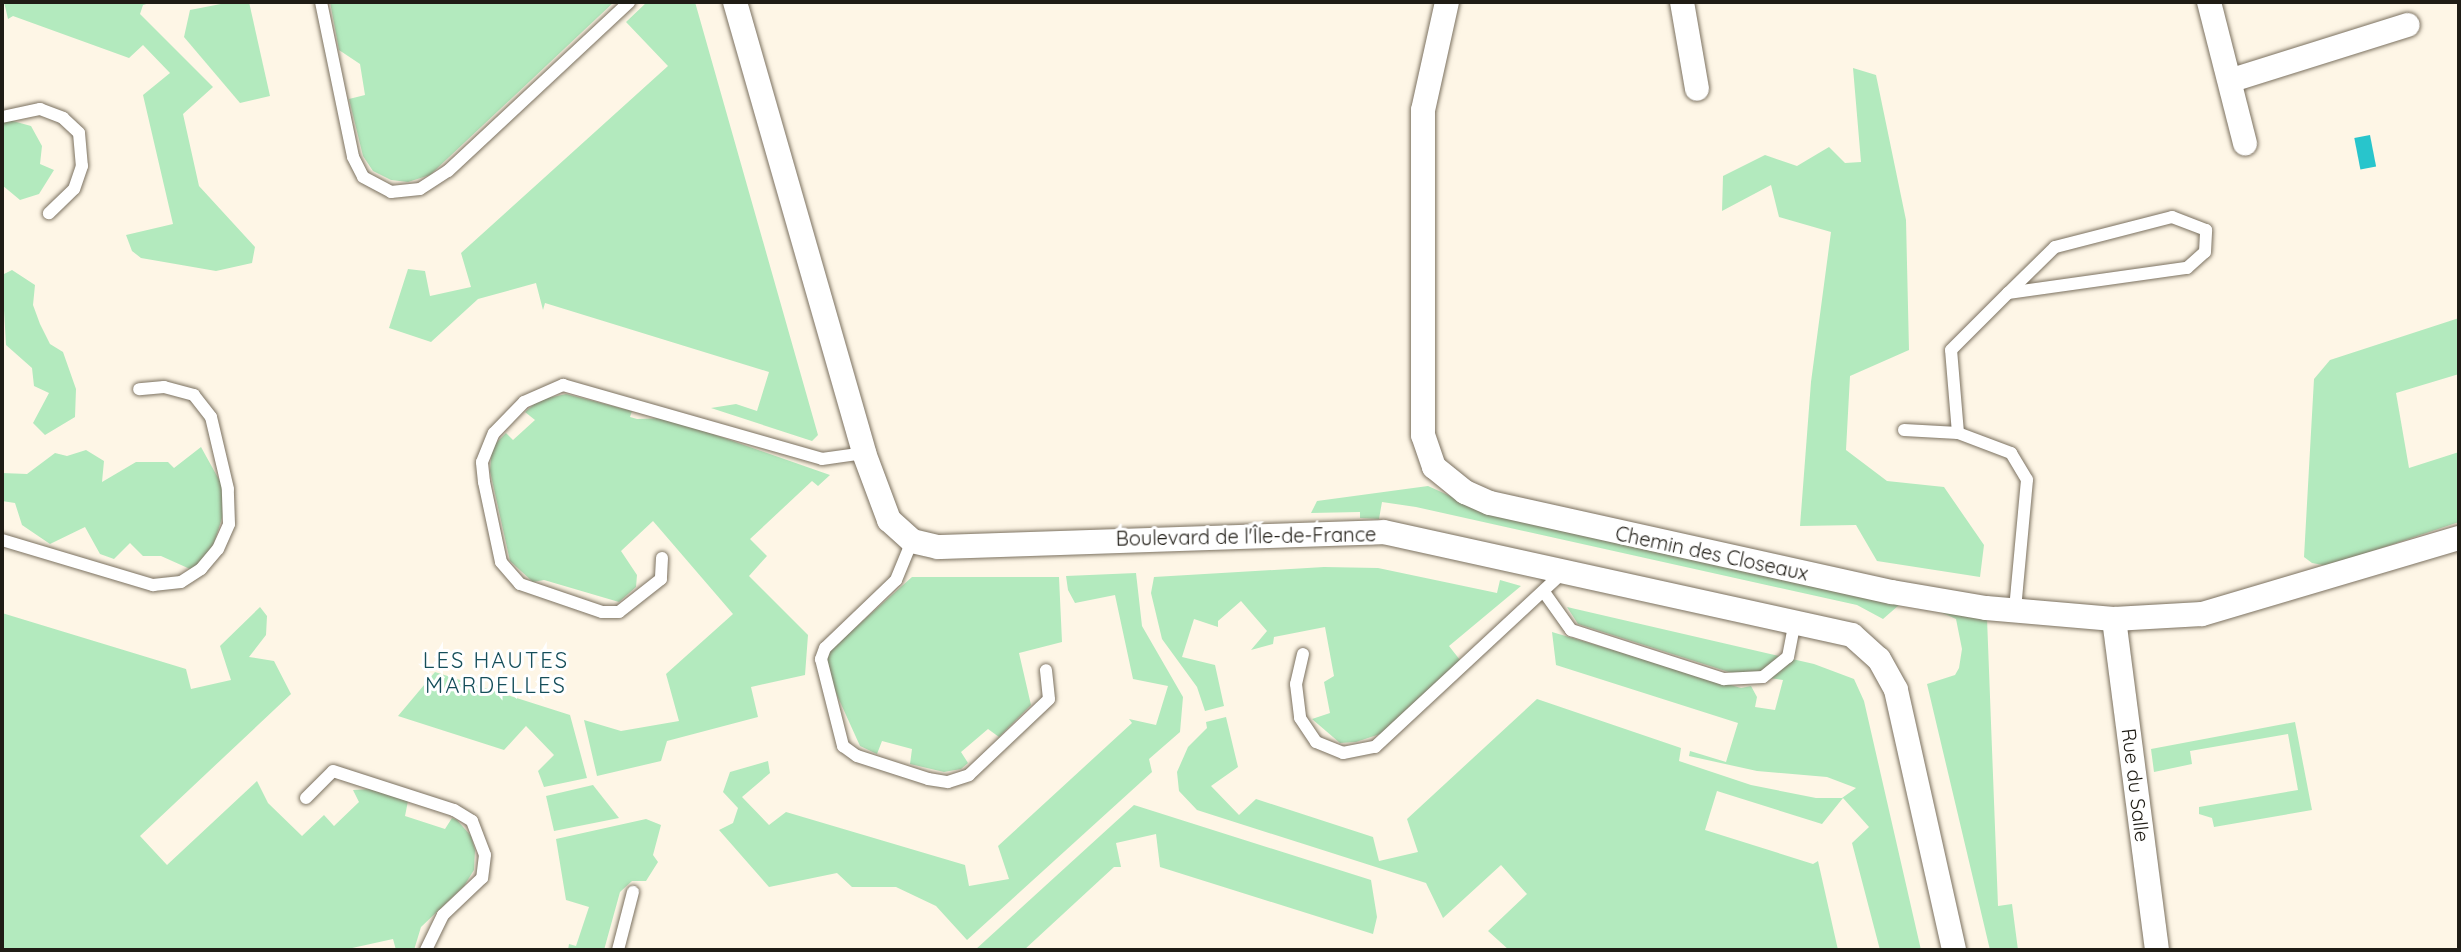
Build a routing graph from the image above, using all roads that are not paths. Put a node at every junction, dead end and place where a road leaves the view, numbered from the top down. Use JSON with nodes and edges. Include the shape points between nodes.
{"nodes":[{"id":1,"x":321,"y":2,"type":"edge"},
{"id":2,"x":629,"y":2,"type":"edge"},
{"id":3,"x":735,"y":2,"type":"edge"},
{"id":4,"x":1447,"y":2,"type":"edge"},
{"id":5,"x":1682,"y":2,"type":"edge"},
{"id":6,"x":2209,"y":2,"type":"edge"},
{"id":7,"x":2408,"y":25,"type":"dead end"},
{"id":8,"x":2232,"y":80,"type":"junction"},
{"id":9,"x":1697,"y":89,"type":"dead end"},
{"id":10,"x":2,"y":117,"type":"edge"},
{"id":11,"x":2245,"y":143,"type":"dead end"},
{"id":12,"x":49,"y":213,"type":"dead end"},
{"id":13,"x":2008,"y":293,"type":"junction"},
{"id":14,"x":139,"y":389,"type":"dead end"},
{"id":15,"x":1904,"y":430,"type":"dead end"},
{"id":16,"x":1958,"y":433,"type":"junction"},
{"id":17,"x":864,"y":453,"type":"junction"},
{"id":18,"x":2459,"y":538,"type":"edge"},
{"id":19,"x":2,"y":540,"type":"edge"},
{"id":20,"x":912,"y":541,"type":"junction"},
{"id":21,"x":662,"y":558,"type":"dead end"},
{"id":22,"x":1567,"y":569,"type":"junction"},
{"id":23,"x":1544,"y":592,"type":"junction"},
{"id":24,"x":2015,"y":610,"type":"junction"},
{"id":25,"x":2114,"y":619,"type":"junction"},
{"id":26,"x":1795,"y":622,"type":"junction"},
{"id":27,"x":1303,"y":654,"type":"dead end"},
{"id":28,"x":1046,"y":670,"type":"dead end"},
{"id":29,"x":306,"y":798,"type":"dead end"},
{"id":30,"x":633,"y":892,"type":"dead end"},
{"id":31,"x":426,"y":950,"type":"edge"},
{"id":32,"x":618,"y":950,"type":"edge"},
{"id":33,"x":1954,"y":950,"type":"edge"},
{"id":34,"x":2157,"y":950,"type":"edge"}],
"edges":[{"from":1,"to":2,"type":"lane","via":[[353,157],[363,177],[391,192],[420,189],[448,171]]},
{"from":3,"to":17,"type":"street"},
{"from":4,"to":24,"type":"street","name":"Chemin des Closeaux","via":[[1425,95],[1423,149],[1423,435],[1445,480],[1490,503],[1892,592]]},
{"from":5,"to":9,"type":"street"},
{"from":6,"to":8,"type":"street"},
{"from":7,"to":8,"type":"street"},
{"from":8,"to":11,"type":"street"},
{"from":10,"to":12,"type":"lane","via":[[40,109],[63,118],[79,133],[82,166],[74,189]]},
{"from":13,"to":13,"type":"lane","via":[[2187,268],[2205,252],[2206,230],[2172,217],[2055,247]]},
{"from":13,"to":16,"type":"lane","via":[[1951,350]]},
{"from":14,"to":19,"type":"lane","via":[[164,387],[194,395],[211,417],[228,489],[229,524],[201,569],[181,582],[153,585]]},
{"from":15,"to":16,"type":"lane"},
{"from":16,"to":24,"type":"lane","via":[[2011,453],[2027,480]]},
{"from":17,"to":20,"type":"street","via":[[889,520]]},
{"from":17,"to":21,"type":"lane","via":[[822,459],[563,385],[524,402],[494,433],[482,462],[484,482],[501,562],[520,584],[602,612],[619,612],[661,579]]},
{"from":18,"to":25,"type":"street","name":"Chemin des Closeaux","via":[[2202,614]]},
{"from":20,"to":22,"type":"street","name":"Boulevard de l'Île-de-France","via":[[938,547],[1384,532]]},
{"from":20,"to":28,"type":"lane","via":[[896,580],[825,648],[821,659],[843,746],[857,756],[928,779],[948,782],[969,775],[1049,699]]},
{"from":22,"to":23,"type":"lane"},
{"from":22,"to":26,"type":"street","name":"Boulevard de l'Île-de-France"},
{"from":23,"to":26,"type":"lane","via":[[1571,630],[1724,679],[1763,677],[1788,657]]},
{"from":23,"to":27,"type":"lane","via":[[1375,747],[1343,753],[1316,742],[1300,718],[1296,684]]},
{"from":24,"to":25,"type":"street","name":"Chemin des Closeaux"},
{"from":25,"to":34,"type":"street","name":"Rue du Salle"},
{"from":26,"to":33,"type":"street","name":"Boulevard de l'Île-de-France","via":[[1852,635],[1879,659],[1896,690]]},
{"from":29,"to":31,"type":"lane","via":[[333,771],[454,810],[472,821],[483,846],[482,878],[443,915]]},
{"from":30,"to":32,"type":"lane"}]}
